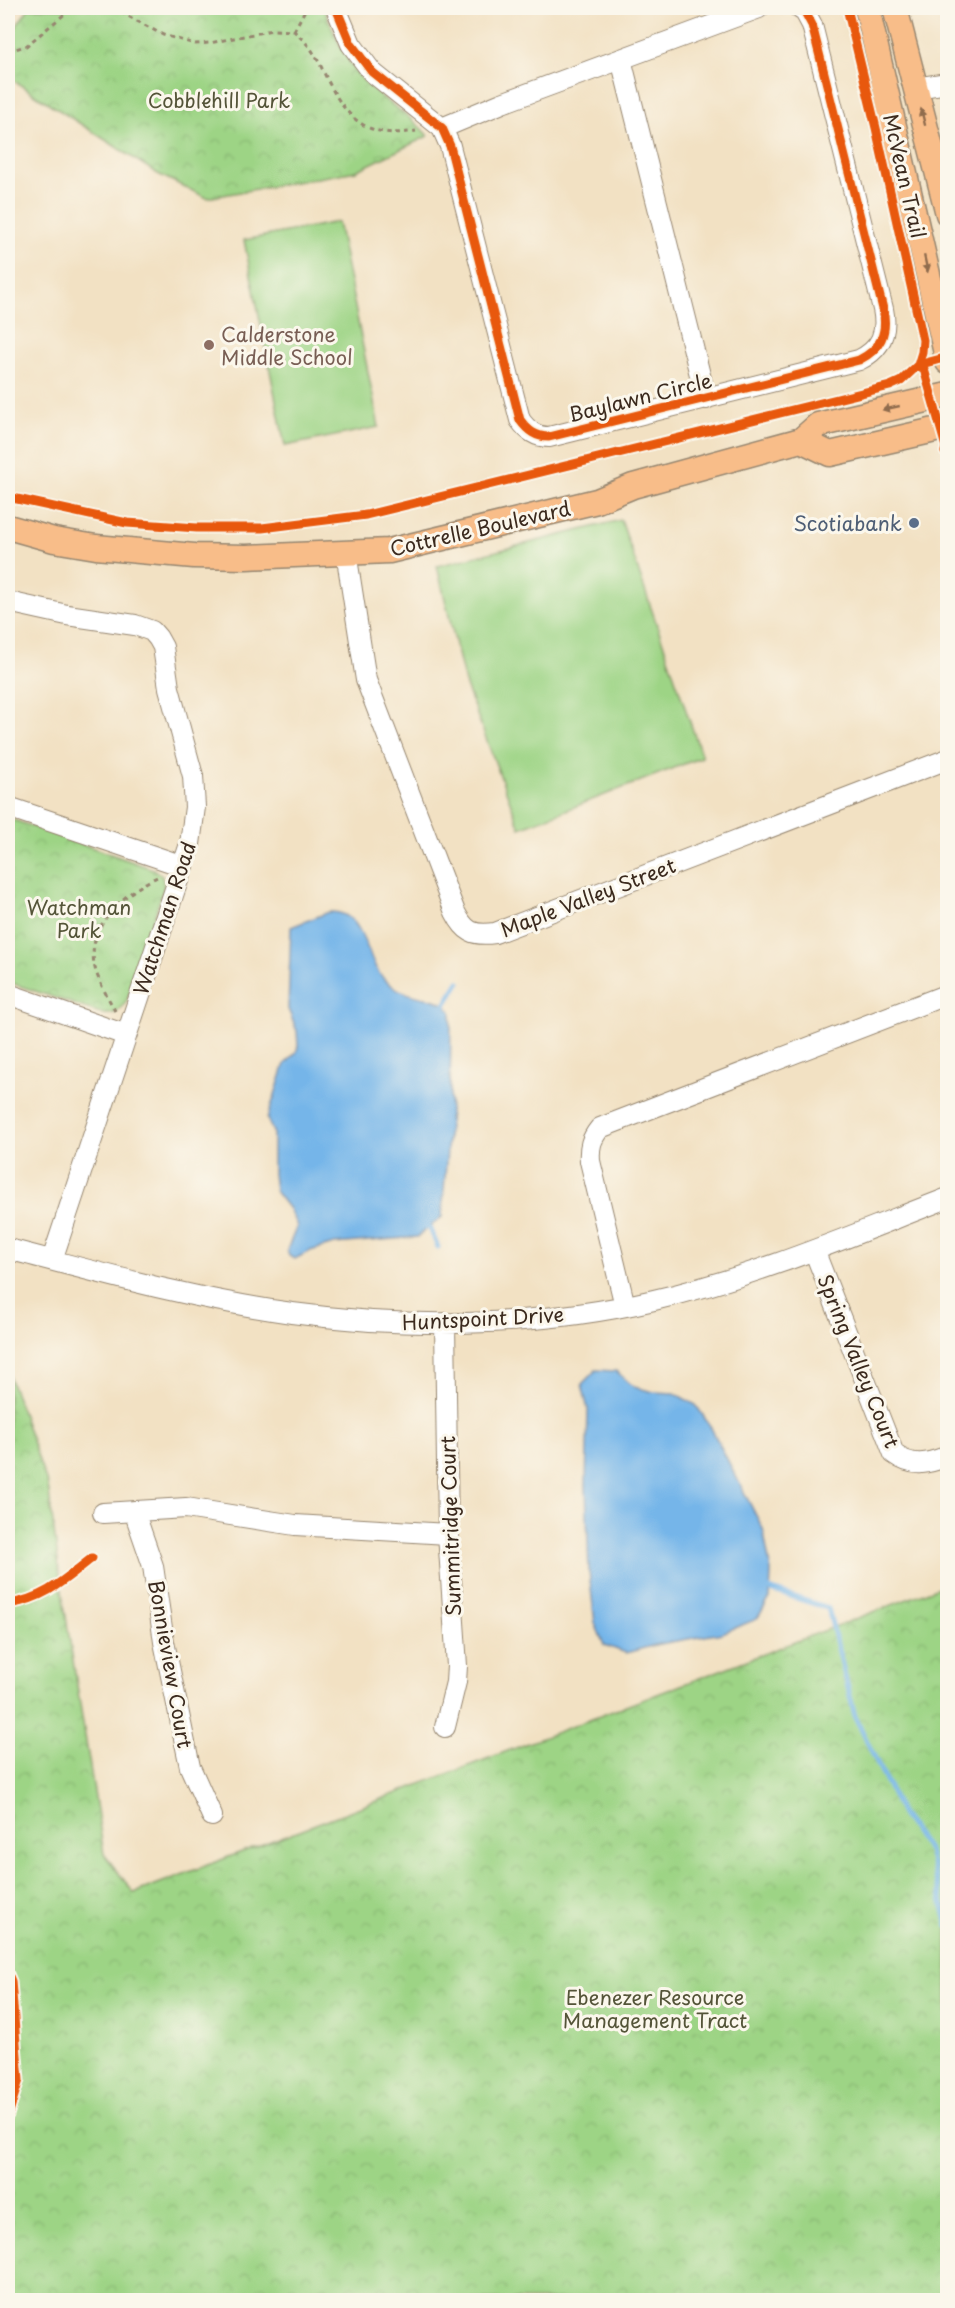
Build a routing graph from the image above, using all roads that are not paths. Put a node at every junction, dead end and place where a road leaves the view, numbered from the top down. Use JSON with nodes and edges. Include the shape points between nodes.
{"nodes":[{"id":1,"x":336,"y":8,"type":"edge"},
{"id":2,"x":759,"y":8,"type":"edge"},
{"id":3,"x":799,"y":8,"type":"edge"},
{"id":4,"x":867,"y":8,"type":"edge"},
{"id":5,"x":895,"y":8,"type":"edge"},
{"id":6,"x":621,"y":59,"type":"junction"},
{"id":7,"x":948,"y":83,"type":"edge"},
{"id":8,"x":915,"y":88,"type":"junction"},
{"id":9,"x":442,"y":128,"type":"junction"},
{"id":10,"x":948,"y":214,"type":"edge"},
{"id":11,"x":948,"y":362,"type":"edge"},
{"id":12,"x":948,"y":395,"type":"edge"},
{"id":13,"x":706,"y":399,"type":"junction"},
{"id":14,"x":948,"y":427,"type":"edge"},
{"id":15,"x":801,"y":440,"type":"junction"},
{"id":16,"x":8,"y":527,"type":"edge"},
{"id":17,"x":346,"y":552,"type":"junction"},
{"id":18,"x":8,"y":602,"type":"edge"},
{"id":19,"x":948,"y":759,"type":"edge"},
{"id":20,"x":8,"y":807,"type":"edge"},
{"id":21,"x":183,"y":866,"type":"junction"},
{"id":22,"x":8,"y":994,"type":"edge"},
{"id":23,"x":948,"y":994,"type":"edge"},
{"id":24,"x":126,"y":1035,"type":"junction"},
{"id":25,"x":948,"y":1198,"type":"edge"},
{"id":26,"x":8,"y":1249,"type":"edge"},
{"id":27,"x":814,"y":1250,"type":"junction"},
{"id":28,"x":52,"y":1260,"type":"junction"},
{"id":29,"x":625,"y":1306,"type":"junction"},
{"id":30,"x":445,"y":1323,"type":"junction"},
{"id":31,"x":948,"y":1456,"type":"edge"},
{"id":32,"x":134,"y":1511,"type":"junction"},
{"id":33,"x":103,"y":1513,"type":"dead end"},
{"id":34,"x":448,"y":1534,"type":"junction"},
{"id":35,"x":444,"y":1727,"type":"dead end"},
{"id":36,"x":212,"y":1815,"type":"dead end"}],
"edges":[{"from":1,"to":9,"type":"street","via":[[351,44],[372,72]]},
{"from":2,"to":6,"type":"street"},
{"from":3,"to":13,"type":"street","name":"Baylawn Circle","via":[[812,25],[886,328],[878,348],[859,360]]},
{"from":4,"to":11,"type":"main road","one_way":true},
{"from":5,"to":8,"type":"main road"},
{"from":6,"to":9,"type":"street"},
{"from":6,"to":13,"type":"street","name":"Baylawn Circle"},
{"from":7,"to":8,"type":"street"},
{"from":10,"to":8,"type":"main road","one_way":true},
{"from":9,"to":13,"type":"street","name":"Baylawn Circle","via":[[458,172],[515,401],[525,427],[542,437],[556,436]]},
{"from":12,"to":15,"type":"main road","name":"Cottrelle Boulevard","one_way":true,"via":[[818,425]]},
{"from":14,"to":15,"type":"main road","via":[[830,454]]},
{"from":15,"to":17,"type":"main road","name":"Cottrelle Boulevard","via":[[644,483],[597,501],[433,542],[389,551]]},
{"from":16,"to":17,"type":"main road","name":"Cottrelle Boulevard","via":[[96,548],[146,553],[246,557]]},
{"from":17,"to":19,"type":"street","name":"Maple Valley Street","via":[[366,680],[455,912],[462,926],[472,933],[495,933]]},
{"from":18,"to":21,"type":"street","name":"Watchman Road","via":[[135,625],[152,631],[158,638],[193,776],[193,827]]},
{"from":20,"to":21,"type":"street"},
{"from":21,"to":24,"type":"street","name":"Watchman Road"},
{"from":22,"to":24,"type":"street"},
{"from":23,"to":29,"type":"street","via":[[600,1128],[589,1149],[590,1161]]},
{"from":24,"to":28,"type":"street","name":"Watchman Road"},
{"from":25,"to":27,"type":"street","name":"Huntspoint Drive"},
{"from":26,"to":28,"type":"street","name":"Huntspoint Drive"},
{"from":27,"to":29,"type":"street","name":"Huntspoint Drive","via":[[712,1284]]},
{"from":27,"to":31,"type":"street","name":"Spring Valley Court","via":[[894,1454],[904,1462],[917,1464]]},
{"from":28,"to":30,"type":"street","name":"Huntspoint Drive","via":[[283,1312]]},
{"from":29,"to":30,"type":"street","name":"Huntspoint Drive","via":[[545,1317]]},
{"from":30,"to":34,"type":"street","name":"Summitridge Court"},
{"from":32,"to":33,"type":"street"},
{"from":32,"to":34,"type":"street","via":[[186,1508],[295,1525]]},
{"from":32,"to":36,"type":"street","name":"Bonnieview Court","via":[[153,1566],[190,1767]]},
{"from":34,"to":35,"type":"street","name":"Summitridge Court","via":[[457,1666]]}]}
